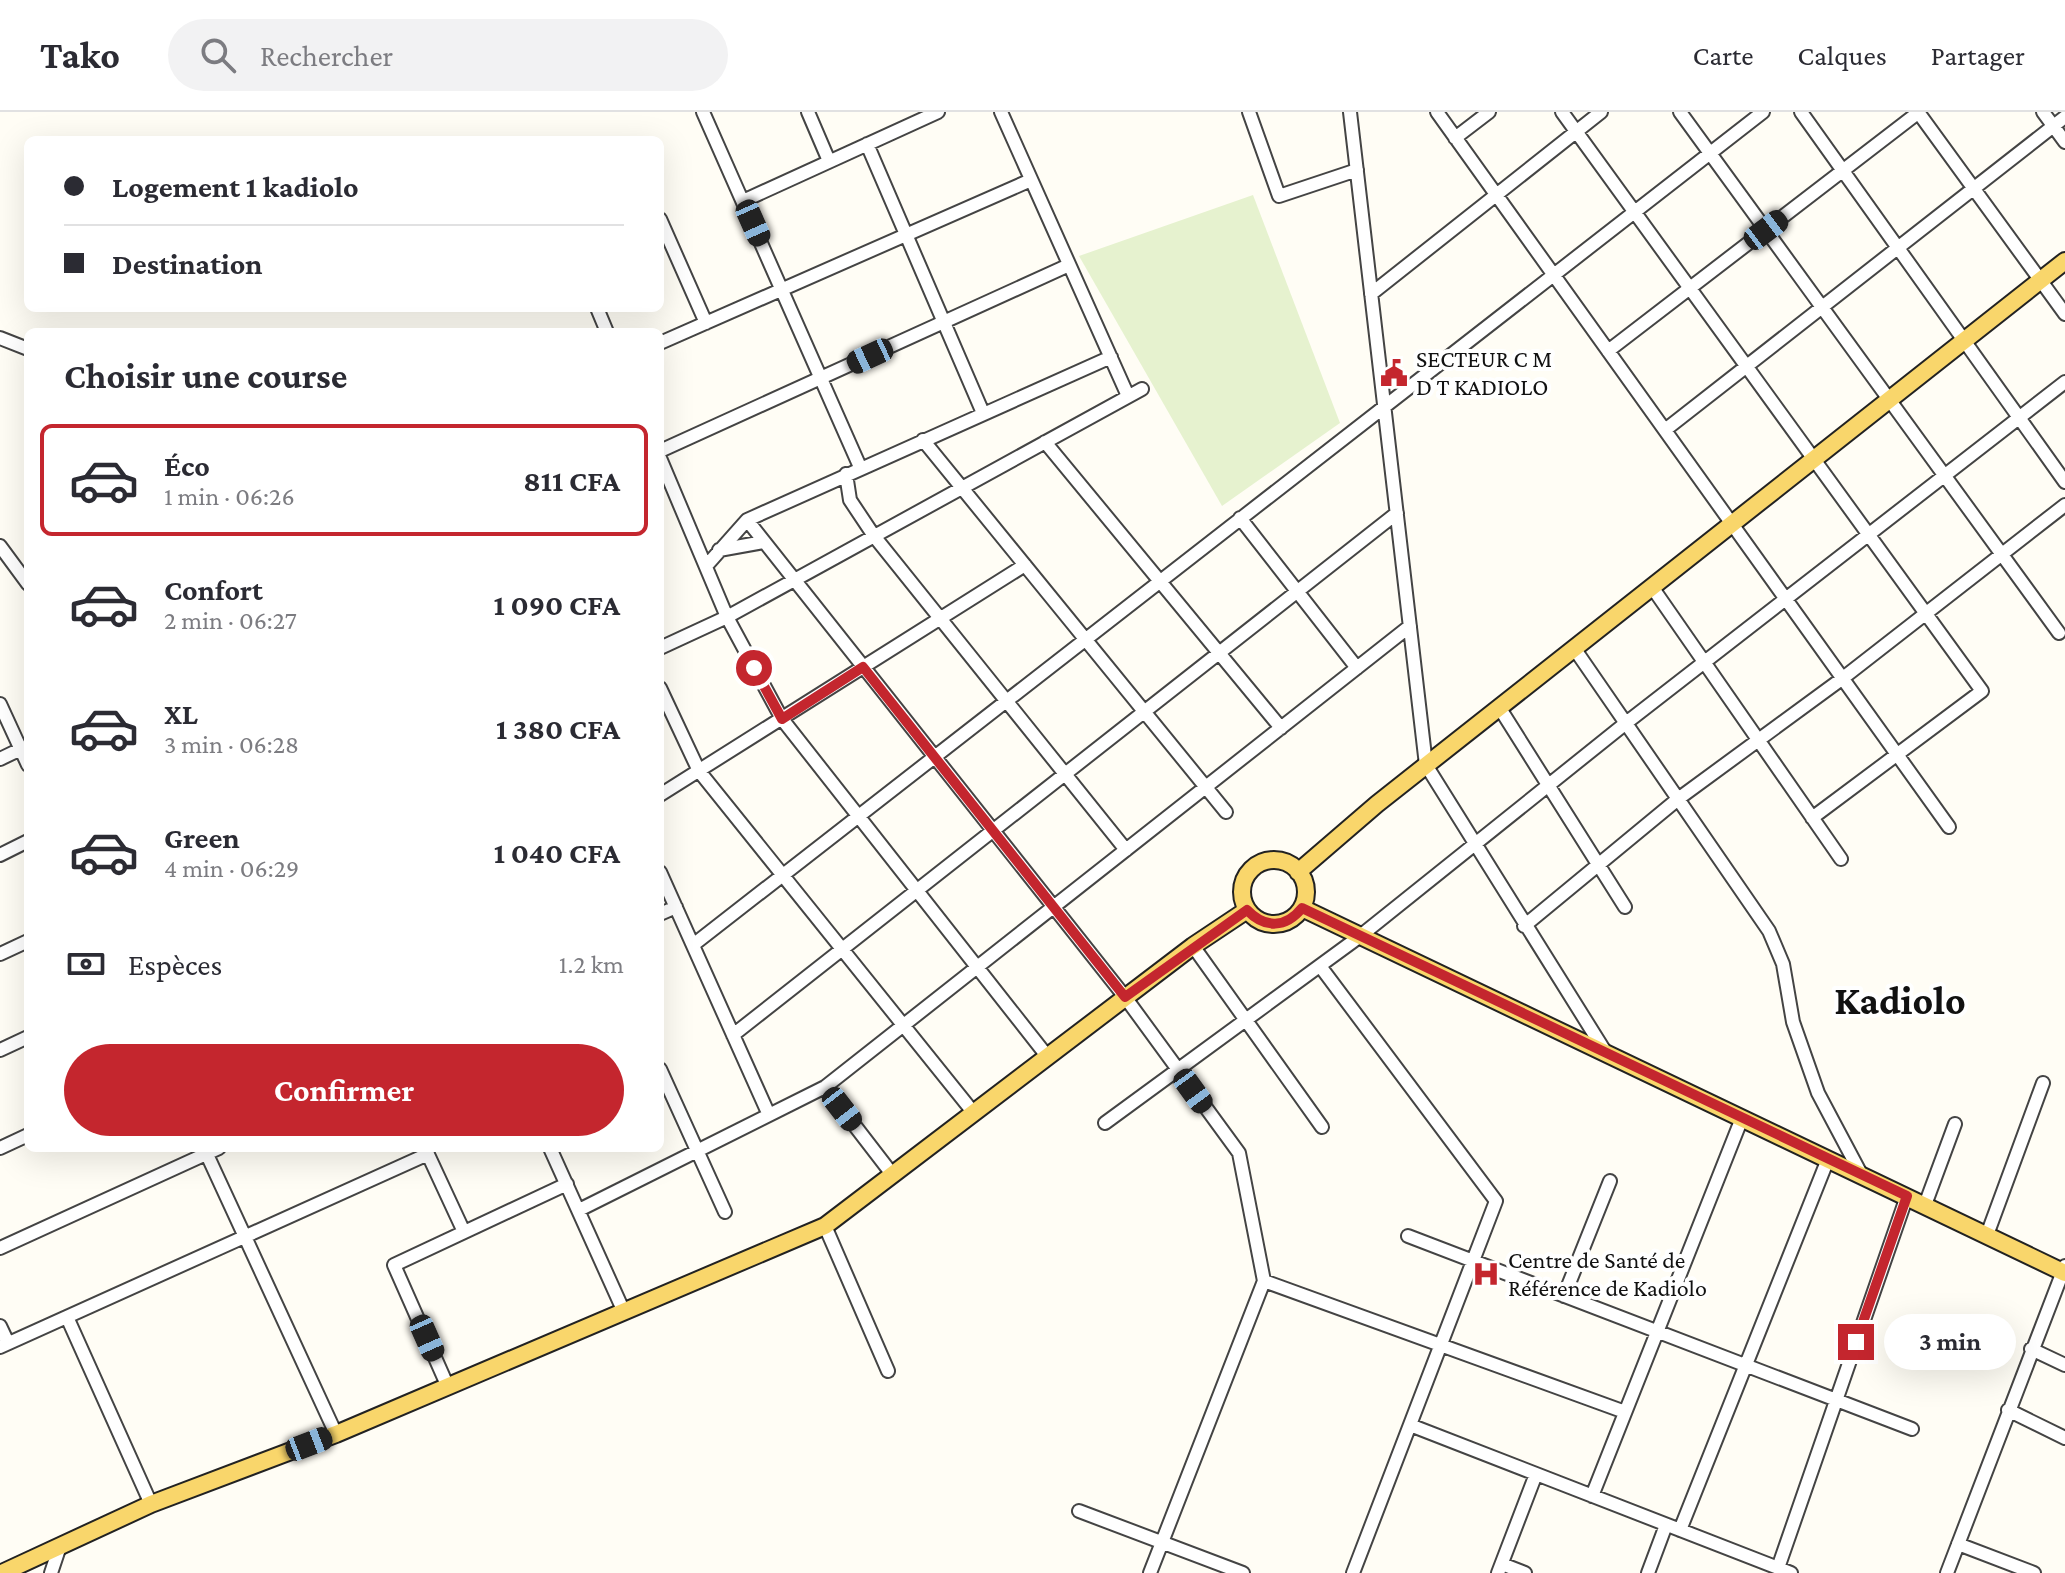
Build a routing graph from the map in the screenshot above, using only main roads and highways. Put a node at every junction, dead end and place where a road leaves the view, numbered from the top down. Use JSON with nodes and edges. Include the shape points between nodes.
{"nodes":[{"id":1,"x":2065,"y":261,"type":"edge"},
{"id":2,"x":1298,"y":872,"type":"junction"},
{"id":3,"x":1302,"y":908,"type":"junction"},
{"id":4,"x":1247,"y":910,"type":"junction"},
{"id":5,"x":2064,"y":1270,"type":"edge"},
{"id":6,"x":2,"y":1573,"type":"edge"}],
"edges":[{"from":1,"to":2,"type":"main road"},
{"from":2,"to":3,"type":"main road","via":[[1306,889]]},
{"from":2,"to":4,"type":"main road","via":[[1270,860],[1252,869],[1242,884]]},
{"from":3,"to":4,"type":"main road","via":[[1275,925]]},
{"from":3,"to":5,"type":"main road"},
{"from":4,"to":6,"type":"main road","via":[[825,1226],[336,1434],[151,1504]]}]}
